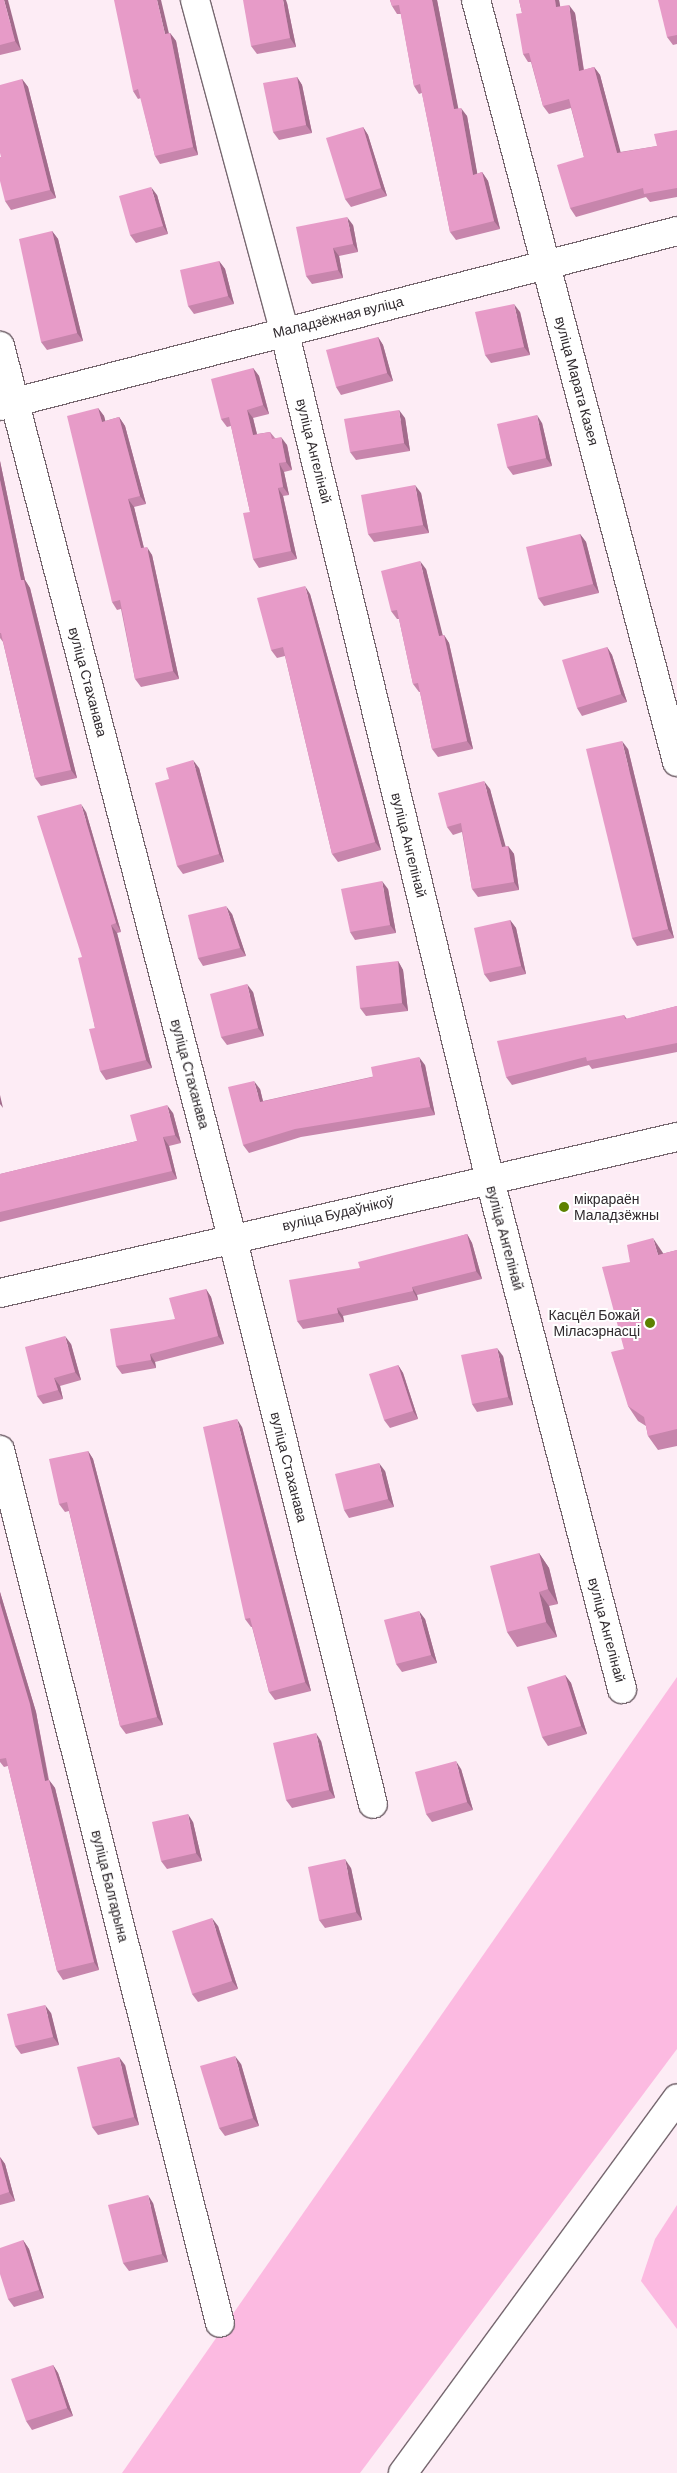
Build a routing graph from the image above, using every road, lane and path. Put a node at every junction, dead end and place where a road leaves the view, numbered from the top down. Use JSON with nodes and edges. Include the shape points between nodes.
{"nodes":[{"id":1,"x":194,"y":0,"type":"edge"},
{"id":2,"x":476,"y":0,"type":"edge"},
{"id":3,"x":677,"y":231,"type":"edge"},
{"id":4,"x":546,"y":265,"type":"junction"},
{"id":5,"x":284,"y":330,"type":"junction"},
{"id":6,"x":0,"y":346,"type":"edge"},
{"id":7,"x":7,"y":404,"type":"edge"},
{"id":8,"x":677,"y":762,"type":"edge"},
{"id":9,"x":677,"y":1137,"type":"edge"},
{"id":10,"x":490,"y":1180,"type":"junction"},
{"id":11,"x":232,"y":1237,"type":"junction"},
{"id":12,"x":0,"y":1293,"type":"edge"},
{"id":13,"x":0,"y":1450,"type":"edge"},
{"id":14,"x":622,"y":1689,"type":"dead end"},
{"id":15,"x":373,"y":1804,"type":"dead end"},
{"id":16,"x":677,"y":2099,"type":"edge"},
{"id":17,"x":220,"y":2323,"type":"dead end"},
{"id":18,"x":403,"y":2473,"type":"edge"}],
"edges":[{"from":1,"to":5,"type":"main road","name":"вуліца Ангелінай"},
{"from":2,"to":4,"type":"main road","name":"вуліца Марата Казея"},
{"from":3,"to":4,"type":"main road","name":"Маладзёжная вуліца"},
{"from":4,"to":5,"type":"main road","name":"Маладзёжная вуліца"},
{"from":4,"to":8,"type":"main road","name":"вуліца Марата Казея"},
{"from":5,"to":7,"type":"main road","name":"Маладзёжная вуліца"},
{"from":5,"to":10,"type":"main road","name":"вуліца Ангелінай"},
{"from":6,"to":7,"type":"main road","name":"вуліца Стаханава"},
{"from":7,"to":11,"type":"main road","name":"вуліца Стаханава"},
{"from":9,"to":10,"type":"main road","name":"вуліца Будаўнікоў"},
{"from":10,"to":11,"type":"main road","name":"вуліца Будаўнікоў"},
{"from":10,"to":14,"type":"main road","name":"вуліца Ангелінай"},
{"from":11,"to":12,"type":"main road","name":"вуліца Будаўнікоў"},
{"from":11,"to":15,"type":"main road","name":"вуліца Стаханава"},
{"from":13,"to":17,"type":"main road","name":"вуліца Балгарына"},
{"from":16,"to":18,"type":"main road"}]}
